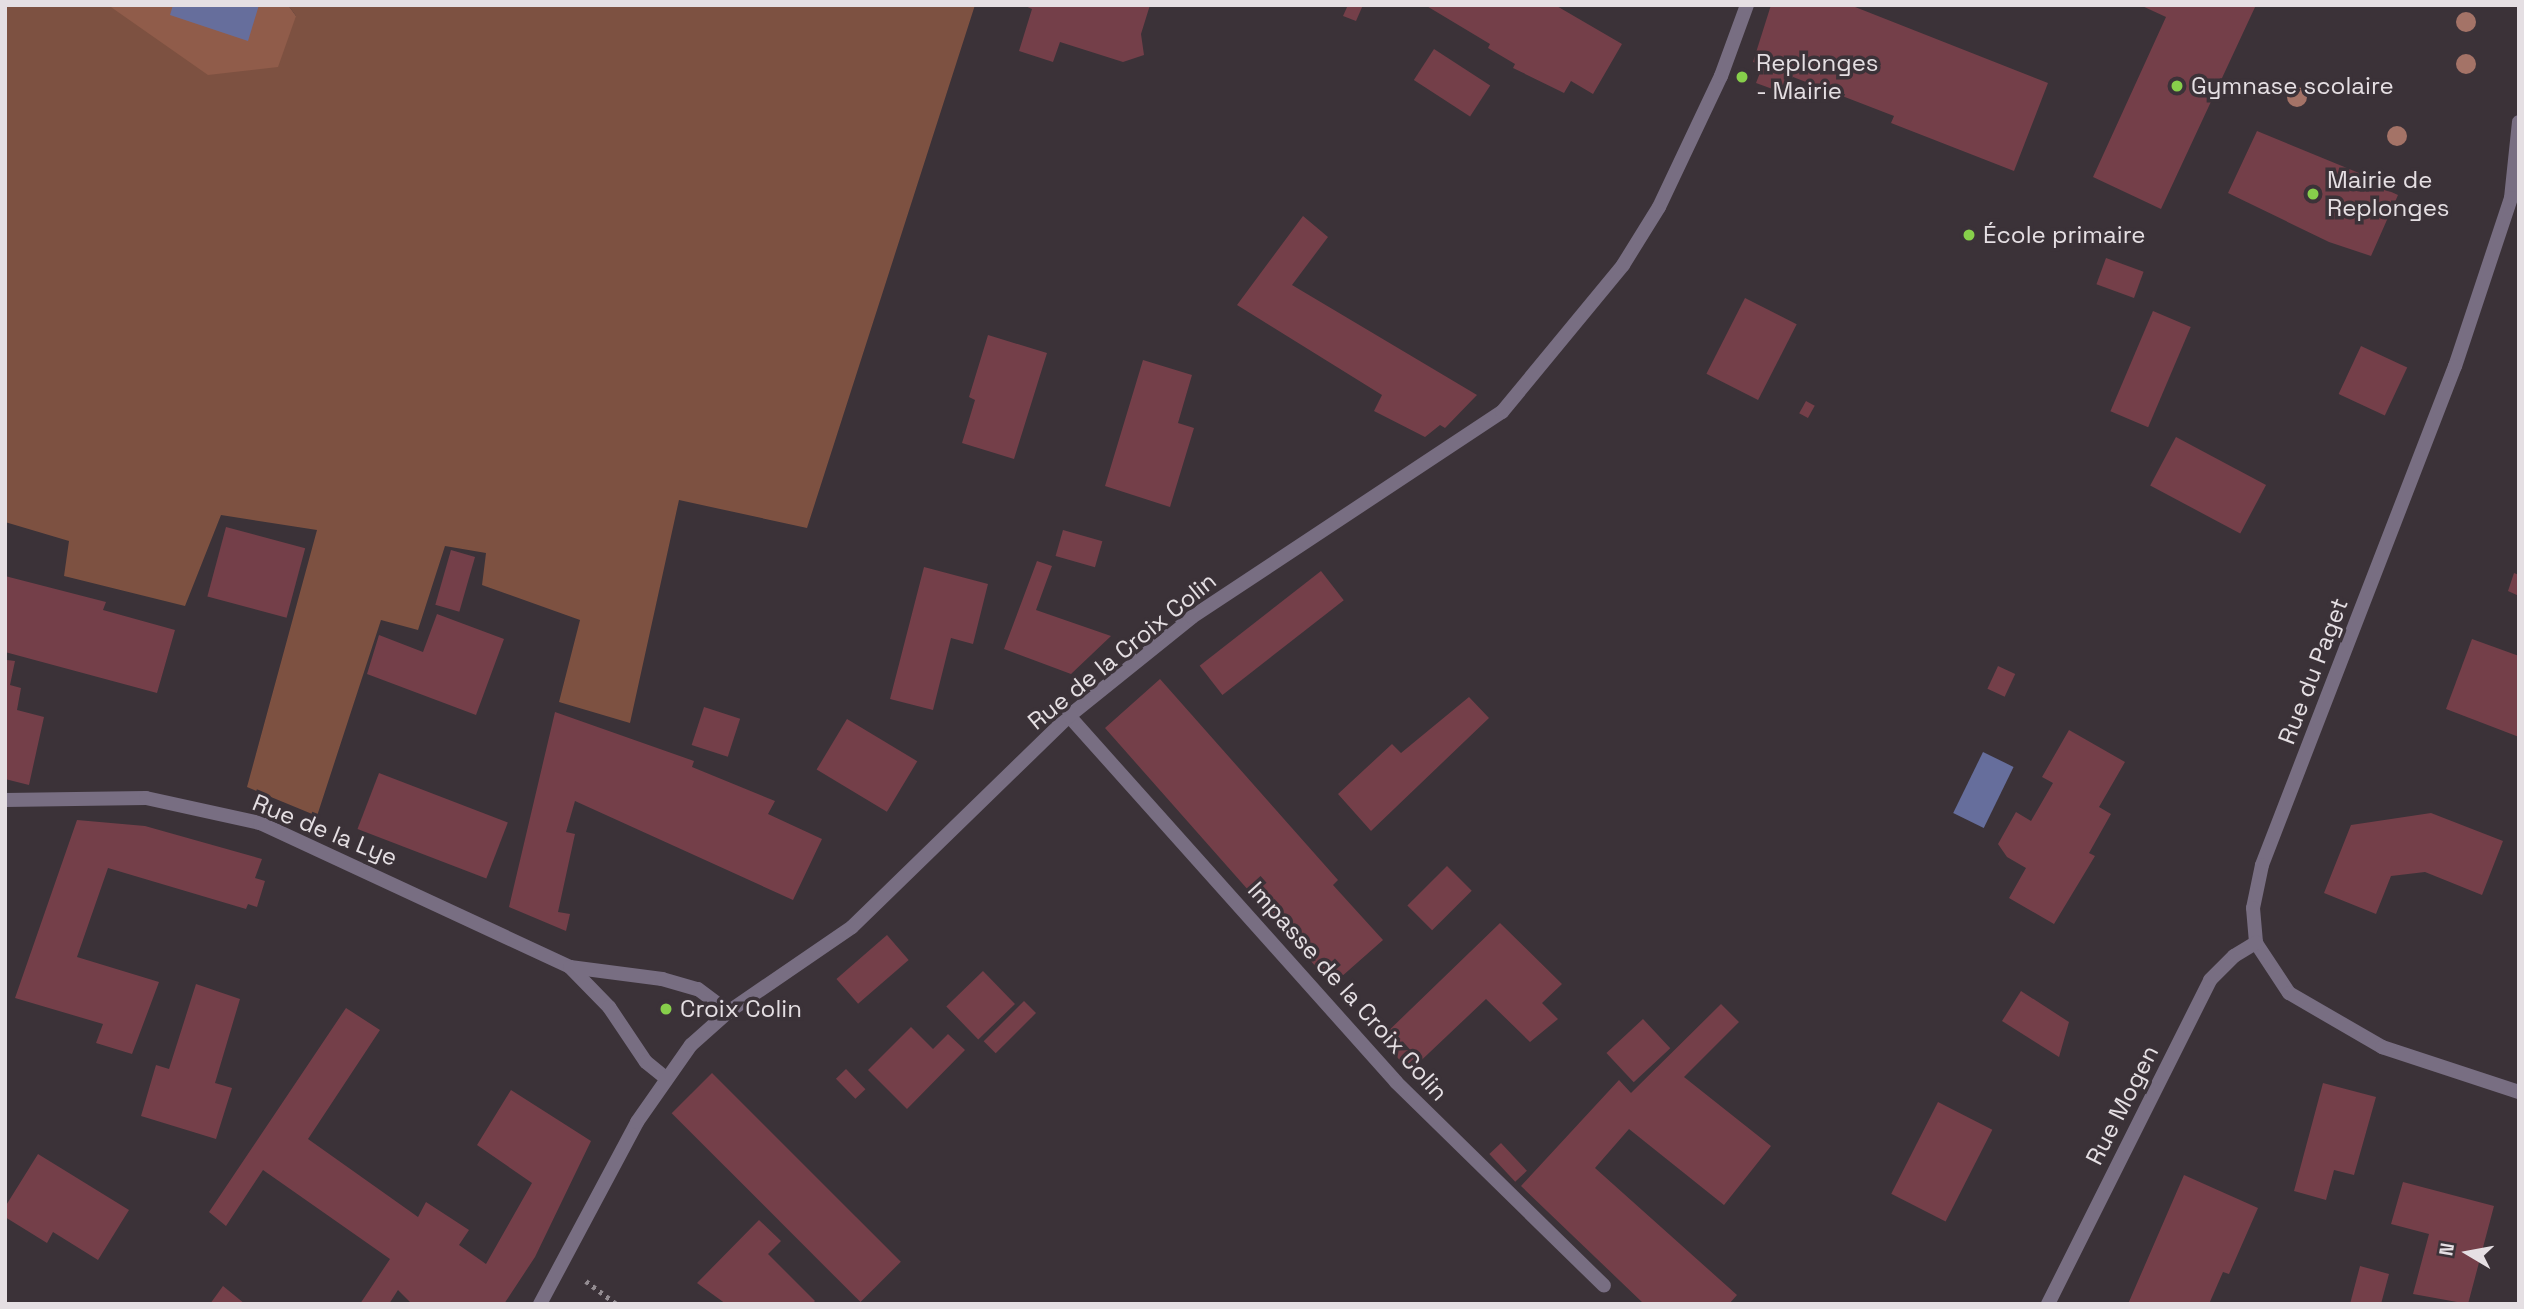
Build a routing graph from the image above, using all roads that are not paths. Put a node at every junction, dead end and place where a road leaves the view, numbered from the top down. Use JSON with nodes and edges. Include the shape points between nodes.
{"nodes":[{"id":1,"x":1747,"y":5,"type":"edge"},
{"id":2,"x":2519,"y":121,"type":"edge"},
{"id":3,"x":2515,"y":200,"type":"edge"},
{"id":4,"x":1069,"y":716,"type":"junction"},
{"id":5,"x":5,"y":800,"type":"edge"},
{"id":6,"x":2256,"y":943,"type":"junction"},
{"id":7,"x":570,"y":967,"type":"junction"},
{"id":8,"x":727,"y":1012,"type":"junction"},
{"id":9,"x":666,"y":1079,"type":"junction"},
{"id":10,"x":2519,"y":1092,"type":"edge"},
{"id":11,"x":1604,"y":1286,"type":"dead end"},
{"id":12,"x":540,"y":1304,"type":"edge"},
{"id":13,"x":2048,"y":1304,"type":"edge"}],
"edges":[{"from":1,"to":4,"type":"street","name":"Rue de la Croix Colin","via":[[1721,76],[1659,207],[1623,265],[1502,412],[1192,617]]},
{"from":2,"to":3,"type":"street","name":"Rue du Paget"},
{"from":3,"to":6,"type":"street","name":"Rue du Paget","via":[[2263,865],[2253,908]]},
{"from":4,"to":8,"type":"street","name":"Rue de la Croix Colin","via":[[852,927]]},
{"from":4,"to":11,"type":"street","name":"Impasse de la Croix Colin","via":[[1396,1082]]},
{"from":5,"to":7,"type":"street","name":"Rue de la Lye","via":[[146,797],[260,823]]},
{"from":6,"to":10,"type":"street","name":"Rue du Paget","via":[[2289,993],[2382,1047]]},
{"from":6,"to":13,"type":"street","name":"Rue Mogen","via":[[2234,956],[2210,980]]},
{"from":7,"to":8,"type":"street","name":"Rue de la Lye","via":[[662,979],[698,989]]},
{"from":7,"to":9,"type":"street","name":"Rue de la Lye","via":[[609,1007],[646,1062]]},
{"from":8,"to":9,"type":"street","name":"Rue de la Croix Colin","via":[[691,1045]]},
{"from":9,"to":12,"type":"street","name":"Rue de la Croix Colin","via":[[637,1122]]}]}
